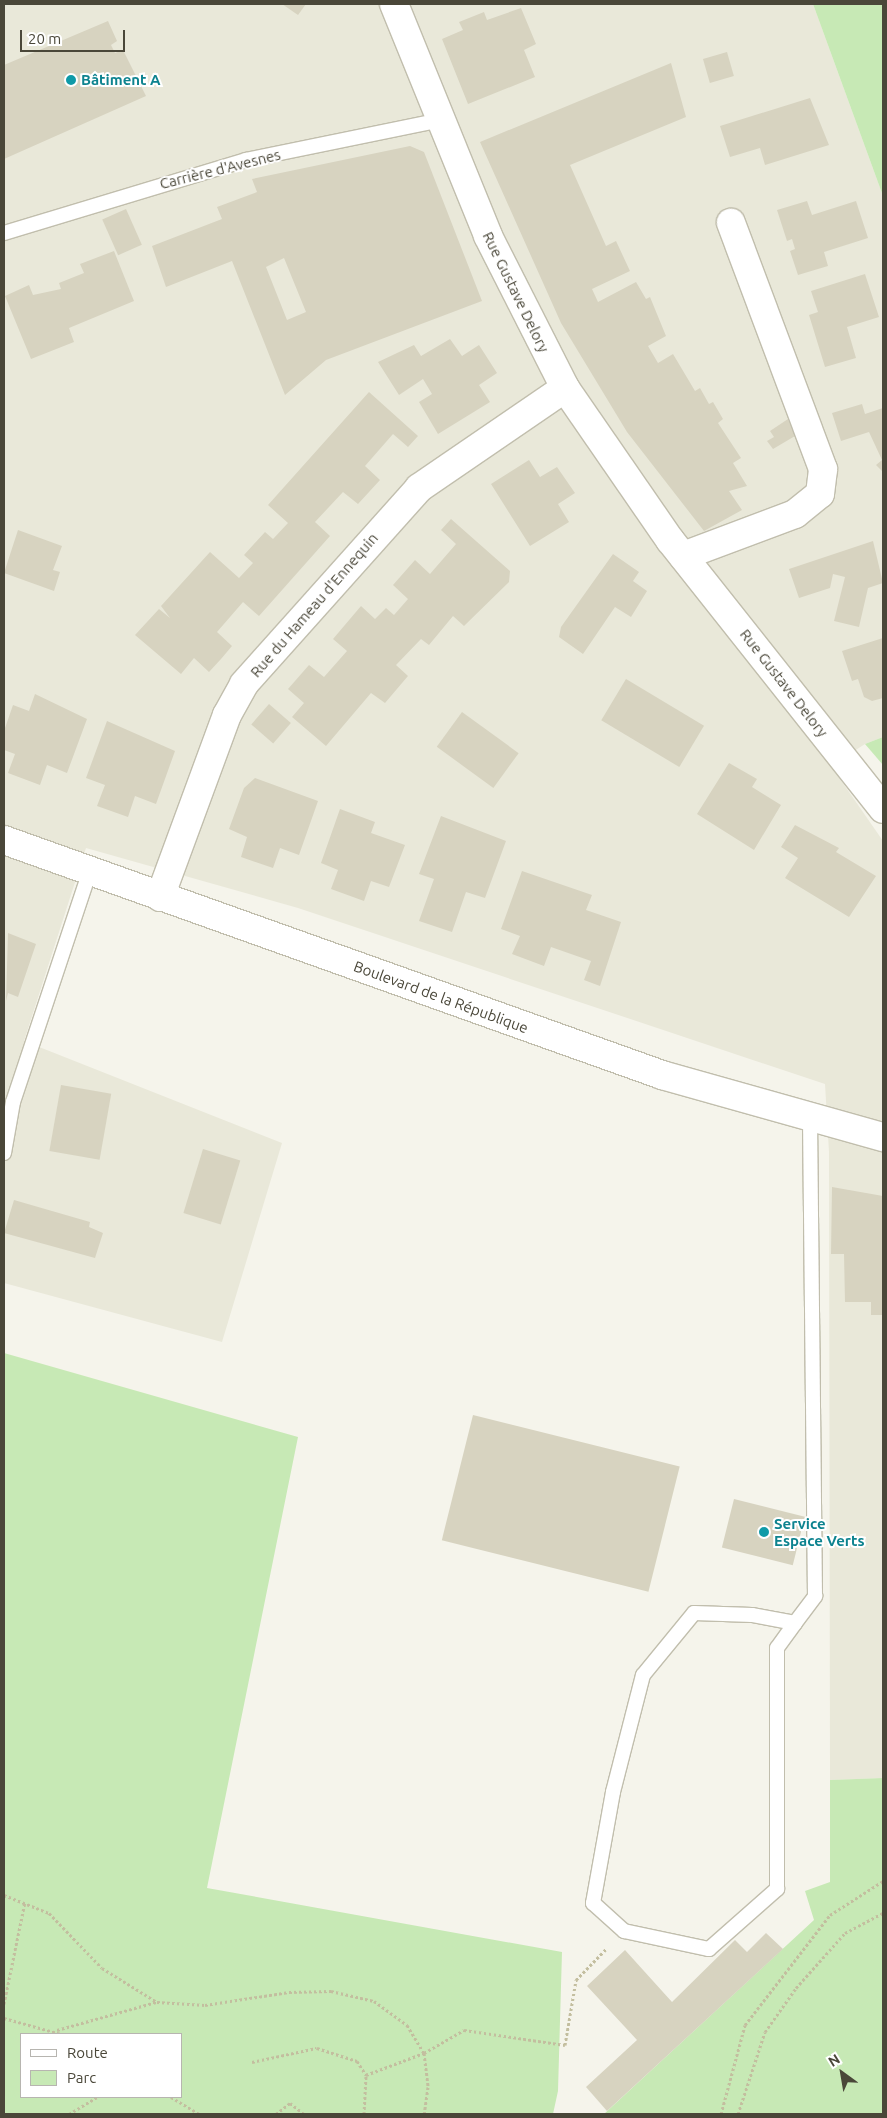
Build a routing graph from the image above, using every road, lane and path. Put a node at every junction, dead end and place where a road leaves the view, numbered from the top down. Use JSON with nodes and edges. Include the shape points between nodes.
{"nodes":[{"id":1,"x":394,"y":4,"type":"edge"},
{"id":2,"x":441,"y":120,"type":"junction"},
{"id":3,"x":731,"y":223,"type":"dead end"},
{"id":4,"x":4,"y":232,"type":"edge"},
{"id":5,"x":565,"y":388,"type":"junction"},
{"id":6,"x":684,"y":556,"type":"junction"},
{"id":7,"x":883,"y":809,"type":"edge"},
{"id":8,"x":4,"y":840,"type":"edge"},
{"id":9,"x":90,"y":871,"type":"junction"},
{"id":10,"x":160,"y":896,"type":"junction"},
{"id":11,"x":810,"y":1120,"type":"junction"},
{"id":12,"x":883,"y":1138,"type":"edge"},
{"id":13,"x":4,"y":1153,"type":"edge"},
{"id":14,"x":795,"y":1622,"type":"junction"},
{"id":15,"x":883,"y":1881,"type":"edge"},
{"id":16,"x":4,"y":1895,"type":"edge"},
{"id":17,"x":25,"y":1902,"type":"junction"},
{"id":18,"x":883,"y":1913,"type":"edge"},
{"id":19,"x":624,"y":1931,"type":"junction"},
{"id":20,"x":157,"y":2002,"type":"junction"},
{"id":21,"x":4,"y":2004,"type":"edge"},
{"id":22,"x":4,"y":2018,"type":"edge"},
{"id":23,"x":57,"y":2030,"type":"junction"},
{"id":24,"x":60,"y":2033,"type":"edge"},
{"id":25,"x":424,"y":2053,"type":"junction"},
{"id":26,"x":252,"y":2062,"type":"dead end"},
{"id":27,"x":366,"y":2075,"type":"junction"},
{"id":28,"x":95,"y":2098,"type":"edge"},
{"id":29,"x":173,"y":2098,"type":"edge"},
{"id":30,"x":70,"y":2114,"type":"edge"},
{"id":31,"x":199,"y":2114,"type":"edge"},
{"id":32,"x":276,"y":2114,"type":"edge"},
{"id":33,"x":304,"y":2114,"type":"edge"},
{"id":34,"x":364,"y":2114,"type":"edge"},
{"id":35,"x":424,"y":2114,"type":"edge"},
{"id":36,"x":721,"y":2114,"type":"edge"},
{"id":37,"x":738,"y":2114,"type":"edge"}],
"edges":[{"from":1,"to":2,"type":"street","name":"Rue Gustave Delory"},
{"from":2,"to":4,"type":"lane","name":"Carrière d'Avesnes","via":[[246,160]]},
{"from":2,"to":5,"type":"street","name":"Rue Gustave Delory","via":[[504,272]]},
{"from":3,"to":6,"type":"street","via":[[823,469],[820,494],[796,514]]},
{"from":5,"to":6,"type":"street","name":"Rue Gustave Delory"},
{"from":5,"to":10,"type":"street","name":"Rue du Hameau d'Ennequin","via":[[419,488],[244,684],[227,715]]},
{"from":6,"to":7,"type":"street","name":"Rue Gustave Delory"},
{"from":8,"to":9,"type":"street","name":"Boulevard de la République"},
{"from":9,"to":10,"type":"street","name":"Boulevard de la République"},
{"from":9,"to":13,"type":"lane","via":[[13,1102]]},
{"from":10,"to":11,"type":"street","name":"Boulevard de la République","via":[[601,1054]]},
{"from":11,"to":12,"type":"street","name":"Boulevard de la République"},
{"from":11,"to":14,"type":"lane","via":[[817,1540],[815,1596]]},
{"from":14,"to":19,"type":"lane","via":[[777,1648],[777,1890],[709,1949]]},
{"from":14,"to":19,"type":"lane","via":[[752,1615],[694,1613],[643,1675],[613,1792],[593,1903]]},
{"from":15,"to":36,"type":"path","via":[[830,1914],[777,1979],[745,2025]]},
{"from":16,"to":17,"type":"path"},
{"from":17,"to":20,"type":"path","via":[[49,1913],[102,1968]]},
{"from":17,"to":21,"type":"path"},
{"from":18,"to":37,"type":"path","via":[[845,1933],[791,1995],[765,2032]]},
{"from":19,"to":25,"type":"path","via":[[576,1980],[566,2045],[464,2030]]},
{"from":20,"to":23,"type":"path"},
{"from":20,"to":25,"type":"path","via":[[205,2005],[289,1992],[331,1991],[374,2001],[407,2025]]},
{"from":22,"to":23,"type":"path"},
{"from":23,"to":24,"type":"path"},
{"from":25,"to":27,"type":"path"},
{"from":25,"to":35,"type":"path","via":[[428,2087]]},
{"from":26,"to":27,"type":"path","via":[[317,2048],[357,2061]]},
{"from":27,"to":34,"type":"path"},
{"from":28,"to":30,"type":"path"},
{"from":29,"to":31,"type":"path"},
{"from":32,"to":33,"type":"path","via":[[290,2103]]}]}
